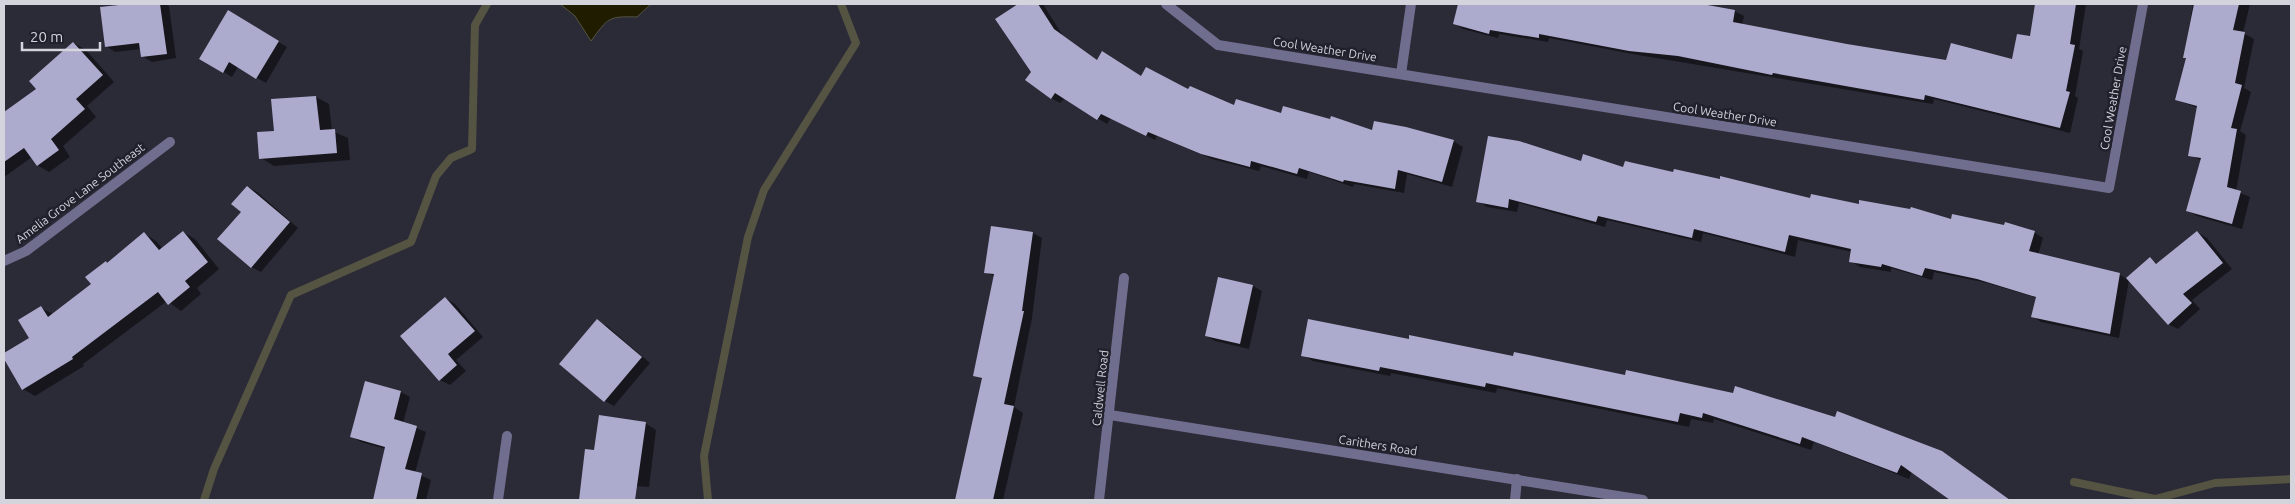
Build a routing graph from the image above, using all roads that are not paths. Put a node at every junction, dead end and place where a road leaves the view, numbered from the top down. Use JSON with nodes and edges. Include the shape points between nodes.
{"nodes":[{"id":1,"x":1166,"y":4,"type":"edge"},
{"id":2,"x":1411,"y":4,"type":"edge"},
{"id":3,"x":2143,"y":4,"type":"edge"},
{"id":4,"x":1401,"y":74,"type":"junction"},
{"id":5,"x":170,"y":142,"type":"dead end"},
{"id":6,"x":4,"y":261,"type":"edge"},
{"id":7,"x":1124,"y":278,"type":"dead end"},
{"id":8,"x":1110,"y":415,"type":"junction"},
{"id":9,"x":507,"y":436,"type":"dead end"},
{"id":10,"x":1517,"y":480,"type":"junction"},
{"id":11,"x":498,"y":500,"type":"edge"},
{"id":12,"x":1099,"y":500,"type":"edge"},
{"id":13,"x":1515,"y":500,"type":"edge"},
{"id":14,"x":1643,"y":500,"type":"edge"}],
"edges":[{"from":1,"to":4,"type":"street","name":"Cool Weather Drive","via":[[1218,45]]},
{"from":2,"to":4,"type":"street"},
{"from":3,"to":4,"type":"street","name":"Cool Weather Drive","via":[[2109,188]]},
{"from":5,"to":6,"type":"street","name":"Amelia Grove Lane Southeast","via":[[26,251]]},
{"from":7,"to":8,"type":"street","name":"Caldwell Road"},
{"from":8,"to":10,"type":"street","name":"Carithers Road"},
{"from":8,"to":12,"type":"street","name":"Caldwell Road"},
{"from":9,"to":11,"type":"street"},
{"from":10,"to":13,"type":"street"},
{"from":10,"to":14,"type":"street","name":"Carithers Road"}]}
